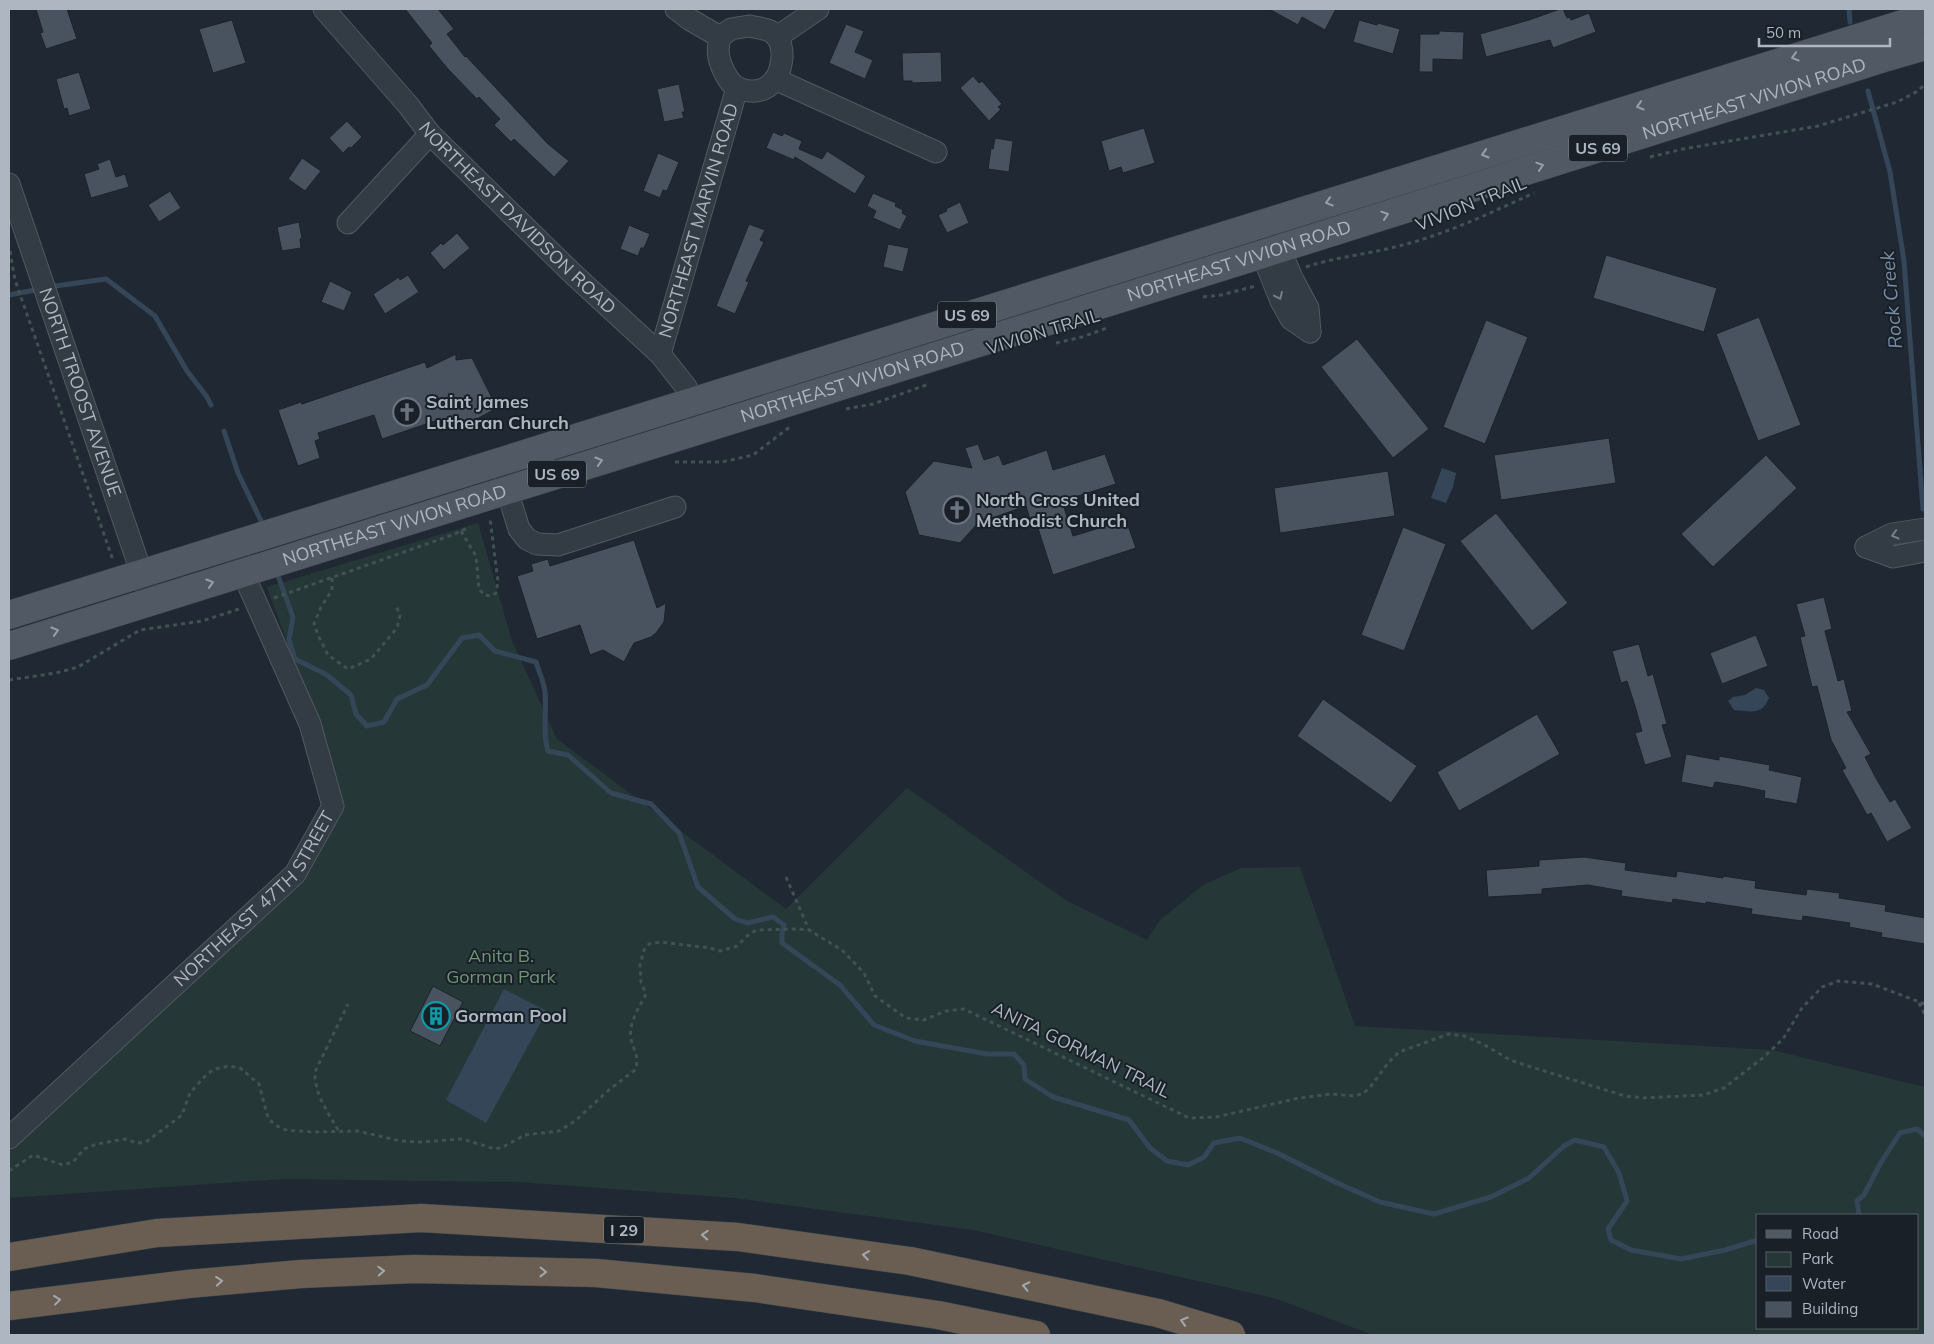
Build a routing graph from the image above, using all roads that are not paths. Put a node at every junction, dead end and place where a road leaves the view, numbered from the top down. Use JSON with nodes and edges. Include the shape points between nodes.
{"nodes":[{"id":1,"x":324,"y":9,"type":"edge"},
{"id":2,"x":676,"y":9,"type":"edge"},
{"id":3,"x":818,"y":9,"type":"edge"},
{"id":4,"x":1925,"y":18,"type":"edge"},
{"id":5,"x":720,"y":37,"type":"junction"},
{"id":6,"x":777,"y":37,"type":"junction"},
{"id":7,"x":1925,"y":46,"type":"edge"},
{"id":8,"x":776,"y":79,"type":"junction"},
{"id":9,"x":737,"y":88,"type":"junction"},
{"id":10,"x":430,"y":134,"type":"junction"},
{"id":11,"x":936,"y":152,"type":"dead end"},
{"id":12,"x":9,"y":184,"type":"edge"},
{"id":13,"x":348,"y":223,"type":"dead end"},
{"id":14,"x":1262,"y":223,"type":"junction"},
{"id":15,"x":1272,"y":251,"type":"junction"},
{"id":16,"x":1127,"y":265,"type":"junction"},
{"id":17,"x":1281,"y":276,"type":"road end"},
{"id":18,"x":1109,"y":314,"type":"junction"},
{"id":19,"x":660,"y":354,"type":"junction"},
{"id":20,"x":692,"y":401,"type":"junction"},
{"id":21,"x":701,"y":429,"type":"junction"},
{"id":22,"x":506,"y":460,"type":"junction"},
{"id":23,"x":509,"y":499,"type":"junction"},
{"id":24,"x":675,"y":507,"type":"dead end"},
{"id":25,"x":1925,"y":529,"type":"edge"},
{"id":26,"x":233,"y":544,"type":"junction"},
{"id":27,"x":1925,"y":551,"type":"edge"},
{"id":28,"x":141,"y":573,"type":"junction"},
{"id":29,"x":243,"y":573,"type":"junction"},
{"id":30,"x":151,"y":602,"type":"junction"},
{"id":31,"x":9,"y":615,"type":"edge"},
{"id":32,"x":9,"y":646,"type":"edge"},
{"id":33,"x":9,"y":1138,"type":"edge"},
{"id":34,"x":9,"y":1257,"type":"edge"},
{"id":35,"x":9,"y":1306,"type":"edge"},
{"id":36,"x":1036,"y":1335,"type":"edge"},
{"id":37,"x":1231,"y":1335,"type":"edge"}],
"edges":[{"from":1,"to":10,"type":"street","name":"NORTHEAST DAVIDSON ROAD"},
{"from":2,"to":5,"type":"street"},
{"from":3,"to":6,"type":"street"},
{"from":4,"to":14,"type":"main road","name":"NORTHEAST VIVION ROAD","number":"US 69","one_way":true},
{"from":5,"to":6,"type":"street","via":[[731,29],[749,26],[766,29]]},
{"from":5,"to":9,"type":"street","via":[[718,59],[730,82]]},
{"from":6,"to":8,"type":"street","via":[[782,56]]},
{"from":15,"to":7,"type":"main road","name":"NORTHEAST VIVION ROAD","number":"US 69","one_way":true},
{"from":8,"to":9,"type":"street","via":[[762,89],[749,91]]},
{"from":8,"to":11,"type":"street"},
{"from":9,"to":19,"type":"street","name":"NORTHEAST MARVIN ROAD"},
{"from":10,"to":13,"type":"street"},
{"from":10,"to":19,"type":"street","name":"NORTHEAST DAVIDSON ROAD"},
{"from":12,"to":28,"type":"street","name":"NORTH TROOST AVENUE"},
{"from":14,"to":15,"type":"street"},
{"from":14,"to":16,"type":"main road","name":"NORTHEAST VIVION ROAD","number":"US 69"},
{"from":15,"to":17,"type":"street","via":[[1284,259]]},
{"from":15,"to":18,"type":"main road","name":"NORTHEAST VIVION ROAD","number":"US 69"},
{"from":16,"to":18,"type":"main road","via":[[1115,281]]},
{"from":16,"to":20,"type":"main road","name":"NORTHEAST VIVION ROAD","number":"US 69"},
{"from":18,"to":21,"type":"main road","name":"NORTHEAST VIVION ROAD","number":"US 69"},
{"from":19,"to":20,"type":"street","name":"NORTHEAST DAVIDSON ROAD","via":[[686,386]]},
{"from":20,"to":21,"type":"street","name":"NORTHEAST DAVIDSON ROAD"},
{"from":20,"to":22,"type":"main road","name":"NORTHEAST VIVION ROAD","number":"US 69"},
{"from":23,"to":21,"type":"main road","name":"NORTHEAST VIVION ROAD","number":"US 69","one_way":true},
{"from":22,"to":23,"type":"street"},
{"from":22,"to":26,"type":"main road","name":"NORTHEAST VIVION ROAD","number":"US 69"},
{"from":23,"to":24,"type":"street","via":[[519,529],[526,539],[547,545],[558,545]]},
{"from":23,"to":29,"type":"main road","name":"NORTHEAST VIVION ROAD","number":"US 69"},
{"from":25,"to":27,"type":"street","one_way":true,"via":[[1892,534],[1866,548],[1893,557]]},
{"from":26,"to":28,"type":"main road","name":"NORTHEAST VIVION ROAD","number":"US 69"},
{"from":26,"to":29,"type":"street","name":"NORTHEAST 47TH STREET"},
{"from":28,"to":30,"type":"street","name":"NORTH TROOST AVENUE"},
{"from":28,"to":31,"type":"main road","name":"NORTHEAST VIVION ROAD","number":"US 69"},
{"from":30,"to":29,"type":"main road","name":"NORTHEAST VIVION ROAD","number":"US 69","one_way":true},
{"from":29,"to":33,"type":"street","name":"NORTHEAST 47TH STREET","via":[[262,602],[310,724],[333,806],[295,874]]},
{"from":32,"to":30,"type":"main road","name":"NORTHEAST VIVION ROAD","number":"US 69","one_way":true},
{"from":37,"to":34,"type":"highway","number":"I 29","one_way":true,"via":[[1158,1314],[910,1261],[738,1237],[421,1218],[157,1233]]},
{"from":35,"to":36,"type":"highway","one_way":true,"via":[[302,1274],[414,1269],[596,1272],[755,1288],[938,1315]]}]}
